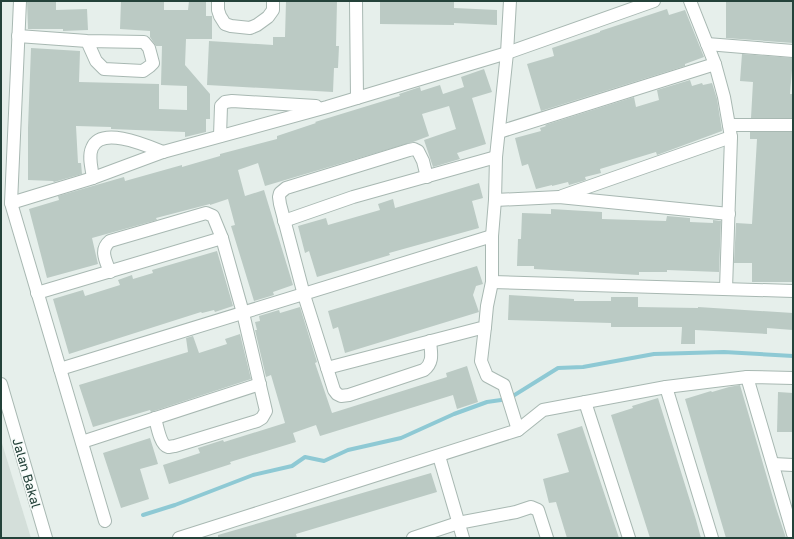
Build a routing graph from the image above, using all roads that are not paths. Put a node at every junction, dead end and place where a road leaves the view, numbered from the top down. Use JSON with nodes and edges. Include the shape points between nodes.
{"nodes":[{"id":1,"x":20,"y":1,"type":"edge"},
{"id":2,"x":218,"y":1,"type":"edge"},
{"id":3,"x":274,"y":1,"type":"edge"},
{"id":4,"x":356,"y":1,"type":"edge"},
{"id":5,"x":510,"y":1,"type":"edge"},
{"id":6,"x":654,"y":1,"type":"edge"},
{"id":7,"x":690,"y":1,"type":"edge"},
{"id":8,"x":18,"y":36,"type":"junction"},
{"id":9,"x":87,"y":41,"type":"junction"},
{"id":10,"x":707,"y":44,"type":"junction"},
{"id":11,"x":793,"y":51,"type":"edge"},
{"id":12,"x":507,"y":53,"type":"junction"},
{"id":13,"x":715,"y":64,"type":"junction"},
{"id":14,"x":357,"y":98,"type":"junction"},
{"id":15,"x":327,"y":107,"type":"junction"},
{"id":16,"x":793,"y":125,"type":"edge"},
{"id":17,"x":730,"y":131,"type":"junction"},
{"id":18,"x":499,"y":132,"type":"junction"},
{"id":19,"x":220,"y":136,"type":"junction"},
{"id":20,"x":163,"y":152,"type":"junction"},
{"id":21,"x":496,"y":157,"type":"junction"},
{"id":22,"x":427,"y":177,"type":"junction"},
{"id":23,"x":93,"y":178,"type":"junction"},
{"id":24,"x":559,"y":197,"type":"junction"},
{"id":25,"x":495,"y":200,"type":"junction"},
{"id":26,"x":11,"y":203,"type":"junction"},
{"id":27,"x":729,"y":214,"type":"junction"},
{"id":28,"x":284,"y":221,"type":"junction"},
{"id":29,"x":492,"y":236,"type":"junction"},
{"id":30,"x":222,"y":238,"type":"junction"},
{"id":31,"x":110,"y":272,"type":"junction"},
{"id":32,"x":492,"y":282,"type":"junction"},
{"id":33,"x":726,"y":289,"type":"junction"},
{"id":34,"x":793,"y":291,"type":"edge"},
{"id":35,"x":37,"y":293,"type":"junction"},
{"id":36,"x":304,"y":295,"type":"junction"},
{"id":37,"x":243,"y":313,"type":"junction"},
{"id":38,"x":485,"y":327,"type":"junction"},
{"id":39,"x":430,"y":341,"type":"junction"},
{"id":40,"x":327,"y":368,"type":"junction"},
{"id":41,"x":60,"y":369,"type":"junction"},
{"id":42,"x":747,"y":377,"type":"junction"},
{"id":43,"x":793,"y":378,"type":"edge"},
{"id":44,"x":1,"y":384,"type":"edge"},
{"id":45,"x":260,"y":384,"type":"junction"},
{"id":46,"x":666,"y":387,"type":"junction"},
{"id":47,"x":584,"y":402,"type":"junction"},
{"id":48,"x":155,"y":418,"type":"junction"},
{"id":49,"x":517,"y":426,"type":"junction"},
{"id":50,"x":82,"y":442,"type":"junction"},
{"id":51,"x":439,"y":456,"type":"junction"},
{"id":52,"x":773,"y":464,"type":"junction"},
{"id":53,"x":793,"y":464,"type":"edge"},
{"id":54,"x":105,"y":521,"type":"dead end"},
{"id":55,"x":458,"y":523,"type":"junction"},
{"id":56,"x":792,"y":529,"type":"edge"},
{"id":57,"x":46,"y":538,"type":"edge"},
{"id":58,"x":179,"y":538,"type":"edge"},
{"id":59,"x":413,"y":538,"type":"edge"},
{"id":60,"x":463,"y":538,"type":"edge"},
{"id":61,"x":547,"y":538,"type":"edge"},
{"id":62,"x":629,"y":538,"type":"edge"},
{"id":63,"x":712,"y":538,"type":"edge"}],
"edges":[{"from":1,"to":8,"type":"street"},
{"from":2,"to":3,"type":"street","via":[[218,10],[225,24],[250,28],[268,17]]},
{"from":4,"to":14,"type":"street"},
{"from":5,"to":12,"type":"street"},
{"from":6,"to":12,"type":"street"},
{"from":7,"to":10,"type":"street"},
{"from":8,"to":9,"type":"street"},
{"from":8,"to":26,"type":"street"},
{"from":9,"to":9,"type":"street","via":[[144,42],[149,48],[152,63],[143,71],[104,69],[96,61]]},
{"from":10,"to":11,"type":"street"},
{"from":10,"to":13,"type":"street"},
{"from":12,"to":14,"type":"street"},
{"from":12,"to":18,"type":"street"},
{"from":13,"to":17,"type":"street"},
{"from":13,"to":18,"type":"street"},
{"from":14,"to":15,"type":"street"},
{"from":15,"to":19,"type":"street"},
{"from":15,"to":19,"type":"street","via":[[225,102],[221,106]]},
{"from":16,"to":17,"type":"street"},
{"from":17,"to":24,"type":"street"},
{"from":17,"to":27,"type":"street"},
{"from":18,"to":21,"type":"street"},
{"from":19,"to":20,"type":"street"},
{"from":20,"to":23,"type":"street"},
{"from":20,"to":23,"type":"street","via":[[124,138],[114,136],[102,139],[92,147],[90,156]]},
{"from":21,"to":22,"type":"street"},
{"from":21,"to":25,"type":"street"},
{"from":22,"to":28,"type":"street","via":[[353,197]]},
{"from":22,"to":28,"type":"street","via":[[418,151],[414,149],[402,152],[286,188],[279,197]]},
{"from":23,"to":26,"type":"street"},
{"from":24,"to":25,"type":"street"},
{"from":24,"to":27,"type":"street"},
{"from":25,"to":29,"type":"street"},
{"from":26,"to":35,"type":"street"},
{"from":27,"to":33,"type":"street"},
{"from":28,"to":36,"type":"street"},
{"from":29,"to":32,"type":"street"},
{"from":29,"to":36,"type":"street"},
{"from":30,"to":31,"type":"street"},
{"from":30,"to":31,"type":"street","via":[[213,216],[206,213],[110,241],[104,250]]},
{"from":30,"to":37,"type":"street"},
{"from":31,"to":35,"type":"street"},
{"from":32,"to":33,"type":"street"},
{"from":32,"to":38,"type":"street"},
{"from":33,"to":34,"type":"street"},
{"from":35,"to":41,"type":"street"},
{"from":36,"to":37,"type":"street"},
{"from":36,"to":40,"type":"street"},
{"from":37,"to":41,"type":"street"},
{"from":37,"to":45,"type":"street"},
{"from":38,"to":39,"type":"street"},
{"from":38,"to":49,"type":"street","via":[[481,361],[487,376],[504,385]]},
{"from":39,"to":40,"type":"street"},
{"from":39,"to":40,"type":"street","via":[[430,366],[424,370],[348,395],[337,394]]},
{"from":41,"to":50,"type":"street"},
{"from":42,"to":43,"type":"street"},
{"from":42,"to":46,"type":"street"},
{"from":42,"to":52,"type":"street"},
{"from":44,"to":57,"type":"street","name":"Jalan Bakal"},
{"from":45,"to":48,"type":"street"},
{"from":45,"to":48,"type":"street","via":[[266,411],[257,421],[168,447],[164,444]]},
{"from":46,"to":47,"type":"street"},
{"from":46,"to":63,"type":"street"},
{"from":47,"to":49,"type":"street","via":[[543,410]]},
{"from":47,"to":62,"type":"street"},
{"from":48,"to":50,"type":"street"},
{"from":49,"to":51,"type":"street"},
{"from":50,"to":54,"type":"street"},
{"from":51,"to":55,"type":"street"},
{"from":51,"to":58,"type":"street"},
{"from":52,"to":53,"type":"street"},
{"from":52,"to":56,"type":"street"},
{"from":55,"to":59,"type":"street"},
{"from":55,"to":60,"type":"street"},
{"from":55,"to":61,"type":"street","via":[[531,507],[538,510]]}]}
